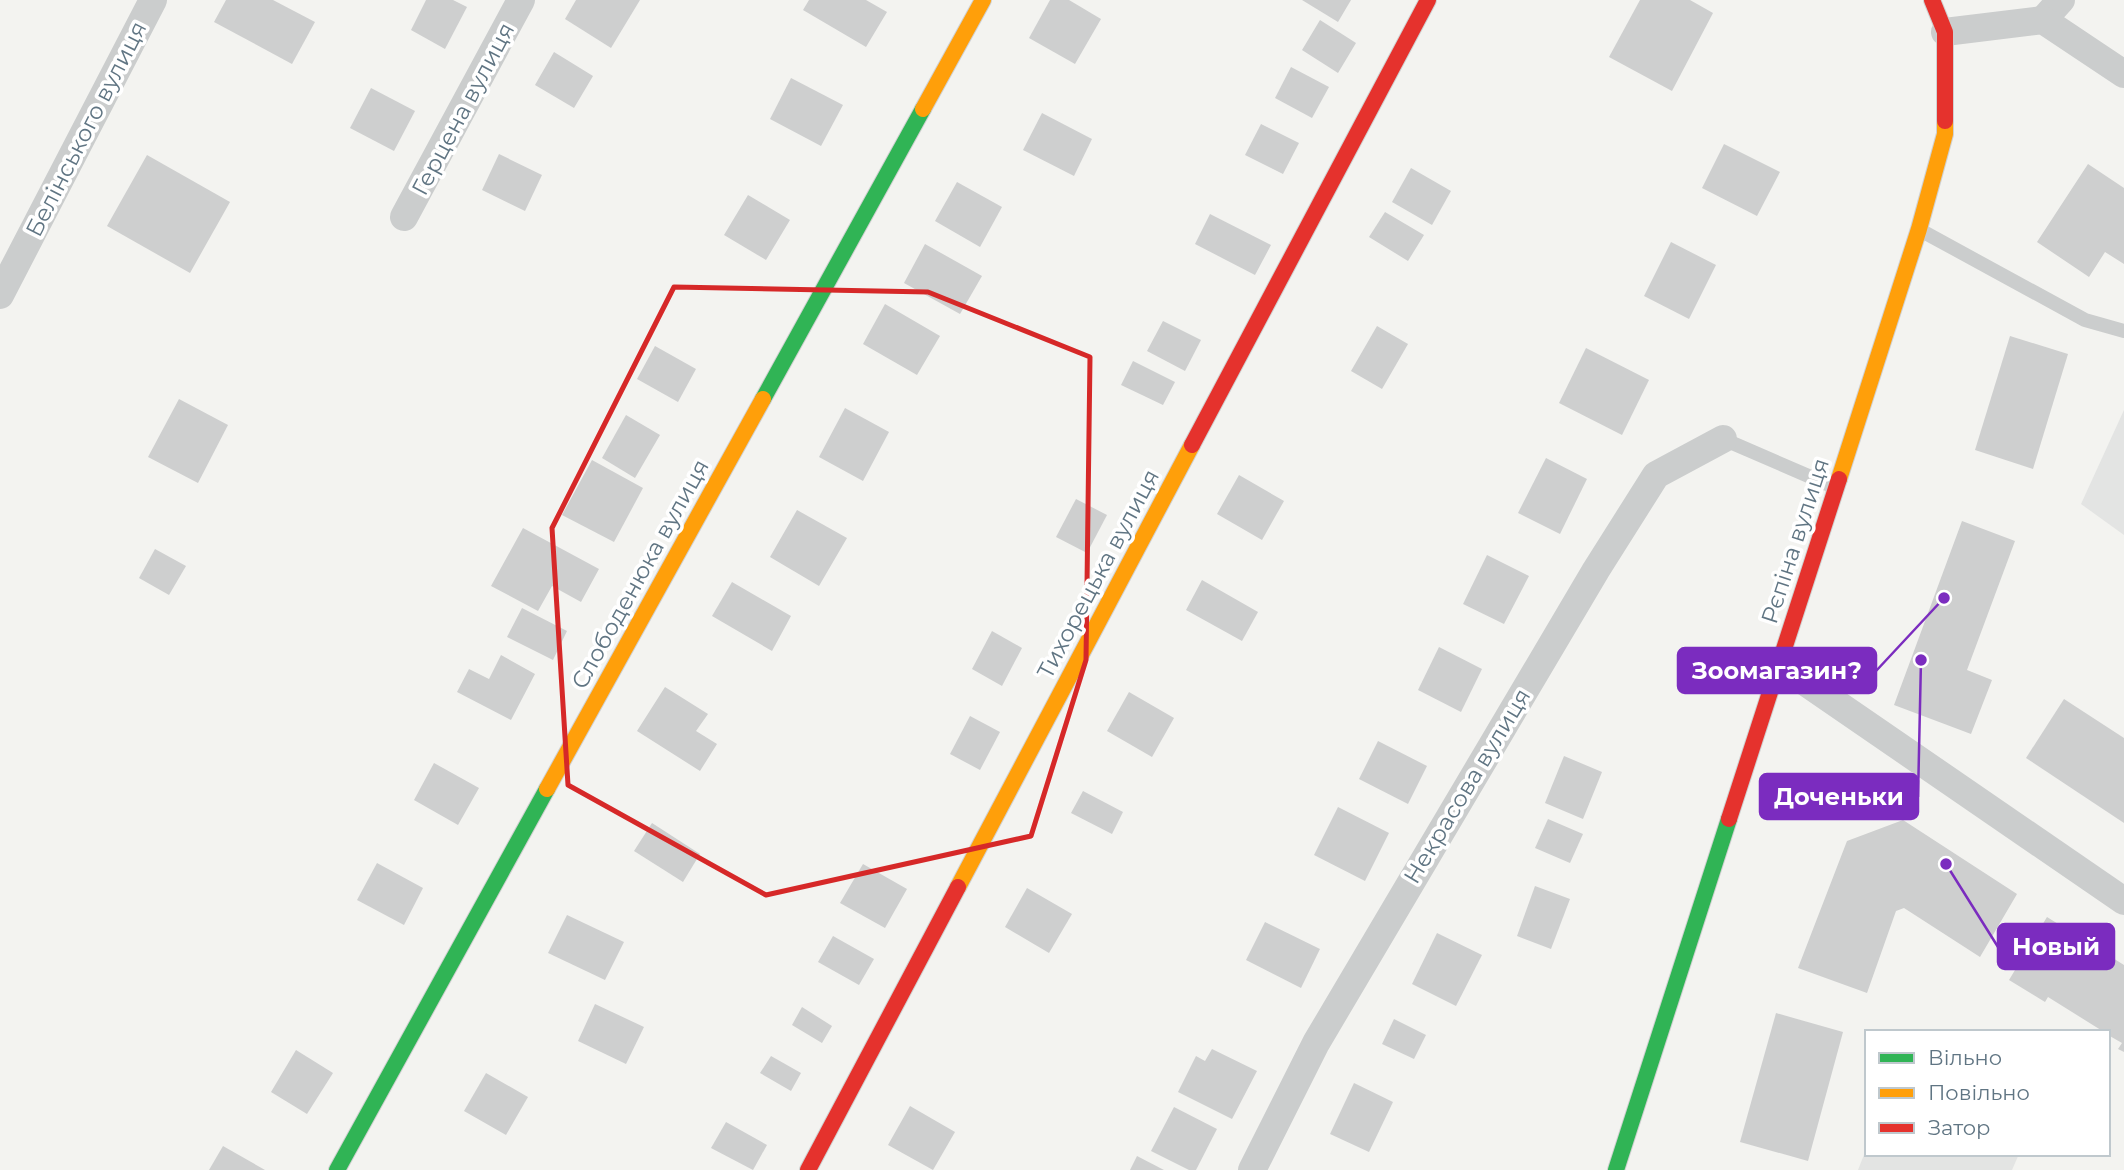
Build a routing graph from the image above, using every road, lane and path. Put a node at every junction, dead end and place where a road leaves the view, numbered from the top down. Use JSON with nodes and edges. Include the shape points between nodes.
{"nodes":[{"id":1,"x":153,"y":0,"type":"edge"},
{"id":2,"x":521,"y":0,"type":"edge"},
{"id":3,"x":983,"y":0,"type":"edge"},
{"id":4,"x":1428,"y":0,"type":"edge"},
{"id":5,"x":1932,"y":0,"type":"edge"},
{"id":6,"x":2052,"y":10,"type":"edge"},
{"id":7,"x":1945,"y":32,"type":"junction"},
{"id":8,"x":2124,"y":74,"type":"edge"},
{"id":9,"x":404,"y":217,"type":"dead end"},
{"id":10,"x":1919,"y":229,"type":"junction"},
{"id":11,"x":0,"y":295,"type":"edge"},
{"id":12,"x":2124,"y":331,"type":"edge"},
{"id":13,"x":1723,"y":439,"type":"joint"},
{"id":14,"x":1836,"y":488,"type":"junction"},
{"id":15,"x":1779,"y":664,"type":"junction"},
{"id":16,"x":2124,"y":901,"type":"edge"},
{"id":17,"x":337,"y":1170,"type":"edge"},
{"id":18,"x":808,"y":1170,"type":"edge"},
{"id":19,"x":1252,"y":1170,"type":"edge"},
{"id":20,"x":1616,"y":1170,"type":"edge"}],
"edges":[{"from":1,"to":11,"type":"street","name":"Белінського вулиця"},
{"from":2,"to":9,"type":"street","name":"Герцена вулиця"},
{"from":3,"to":17,"type":"street","name":"Слободенюка вулиця"},
{"from":4,"to":18,"type":"street","name":"Тихорецька вулиця"},
{"from":5,"to":7,"type":"street","name":"Рєпіна вулиця"},
{"from":6,"to":7,"type":"street"},
{"from":6,"to":8,"type":"street"},
{"from":7,"to":10,"type":"street","name":"Рєпіна вулиця","via":[[1945,134]]},
{"from":10,"to":12,"type":"lane","via":[[2085,320]]},
{"from":10,"to":14,"type":"street","name":"Рєпіна вулиця"},
{"from":13,"to":14,"type":"lane"},
{"from":13,"to":19,"type":"street","name":"Некрасова вулиця","via":[[1656,475],[1316,1042]]},
{"from":14,"to":15,"type":"street","name":"Рєпіна вулиця"},
{"from":15,"to":16,"type":"street"},
{"from":15,"to":20,"type":"street","name":"Рєпіна вулиця"}]}
